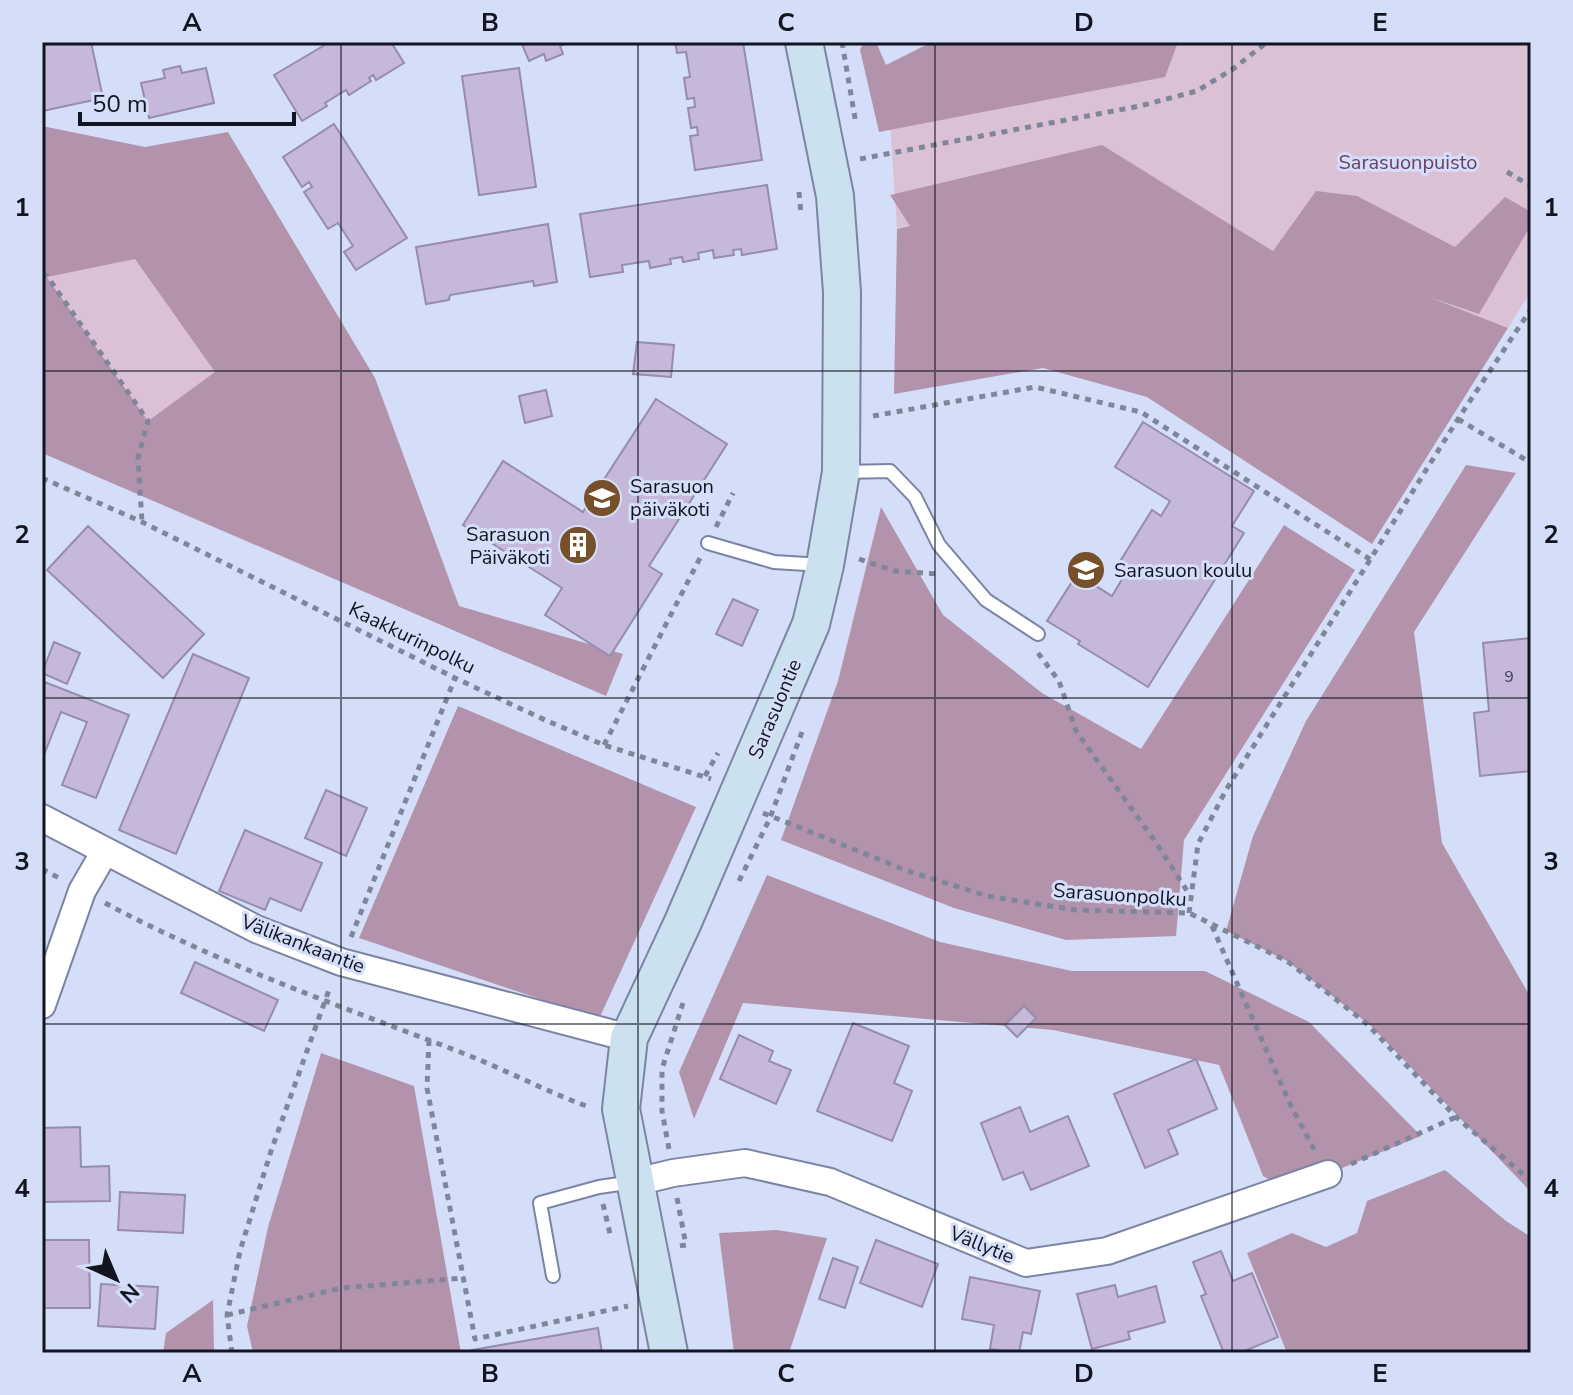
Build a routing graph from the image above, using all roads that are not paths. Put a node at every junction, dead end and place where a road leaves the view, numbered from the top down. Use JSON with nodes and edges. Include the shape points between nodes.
{"nodes":[{"id":1,"x":804,"y":42,"type":"edge"},
{"id":2,"x":841,"y":472,"type":"junction"},
{"id":3,"x":708,"y":543,"type":"road end"},
{"id":4,"x":838,"y":560,"type":"junction"},
{"id":5,"x":1038,"y":634,"type":"dead end"},
{"id":6,"x":42,"y":818,"type":"edge"},
{"id":7,"x":104,"y":853,"type":"junction"},
{"id":8,"x":42,"y":1005,"type":"edge"},
{"id":9,"x":629,"y":1038,"type":"junction"},
{"id":10,"x":1328,"y":1174,"type":"road end"},
{"id":11,"x":636,"y":1182,"type":"junction"},
{"id":12,"x":553,"y":1276,"type":"dead end"},
{"id":13,"x":669,"y":1353,"type":"edge"}],
"edges":[{"from":1,"to":2,"type":"street","name":"Sarasuontie","via":[[813,175],[835,196],[842,292]]},
{"from":2,"to":4,"type":"street","name":"Sarasuontie"},
{"from":2,"to":5,"type":"lane","via":[[890,471],[915,497],[939,545],[986,600]]},
{"from":3,"to":4,"type":"lane","via":[[774,562]]},
{"from":4,"to":9,"type":"street","name":"Sarasuontie"},
{"from":6,"to":7,"type":"street","name":"Välikankaantie"},
{"from":7,"to":8,"type":"street","via":[[82,891]]},
{"from":7,"to":9,"type":"street","name":"Välikankaantie","via":[[256,929],[341,962]]},
{"from":9,"to":11,"type":"street","name":"Sarasuontie","via":[[621,1109]]},
{"from":10,"to":11,"type":"street","name":"Vällytie","via":[[1107,1251],[1026,1263],[830,1182],[745,1163]]},
{"from":11,"to":12,"type":"lane","via":[[540,1203]]},
{"from":11,"to":13,"type":"street","name":"Sarasuontie"}]}
